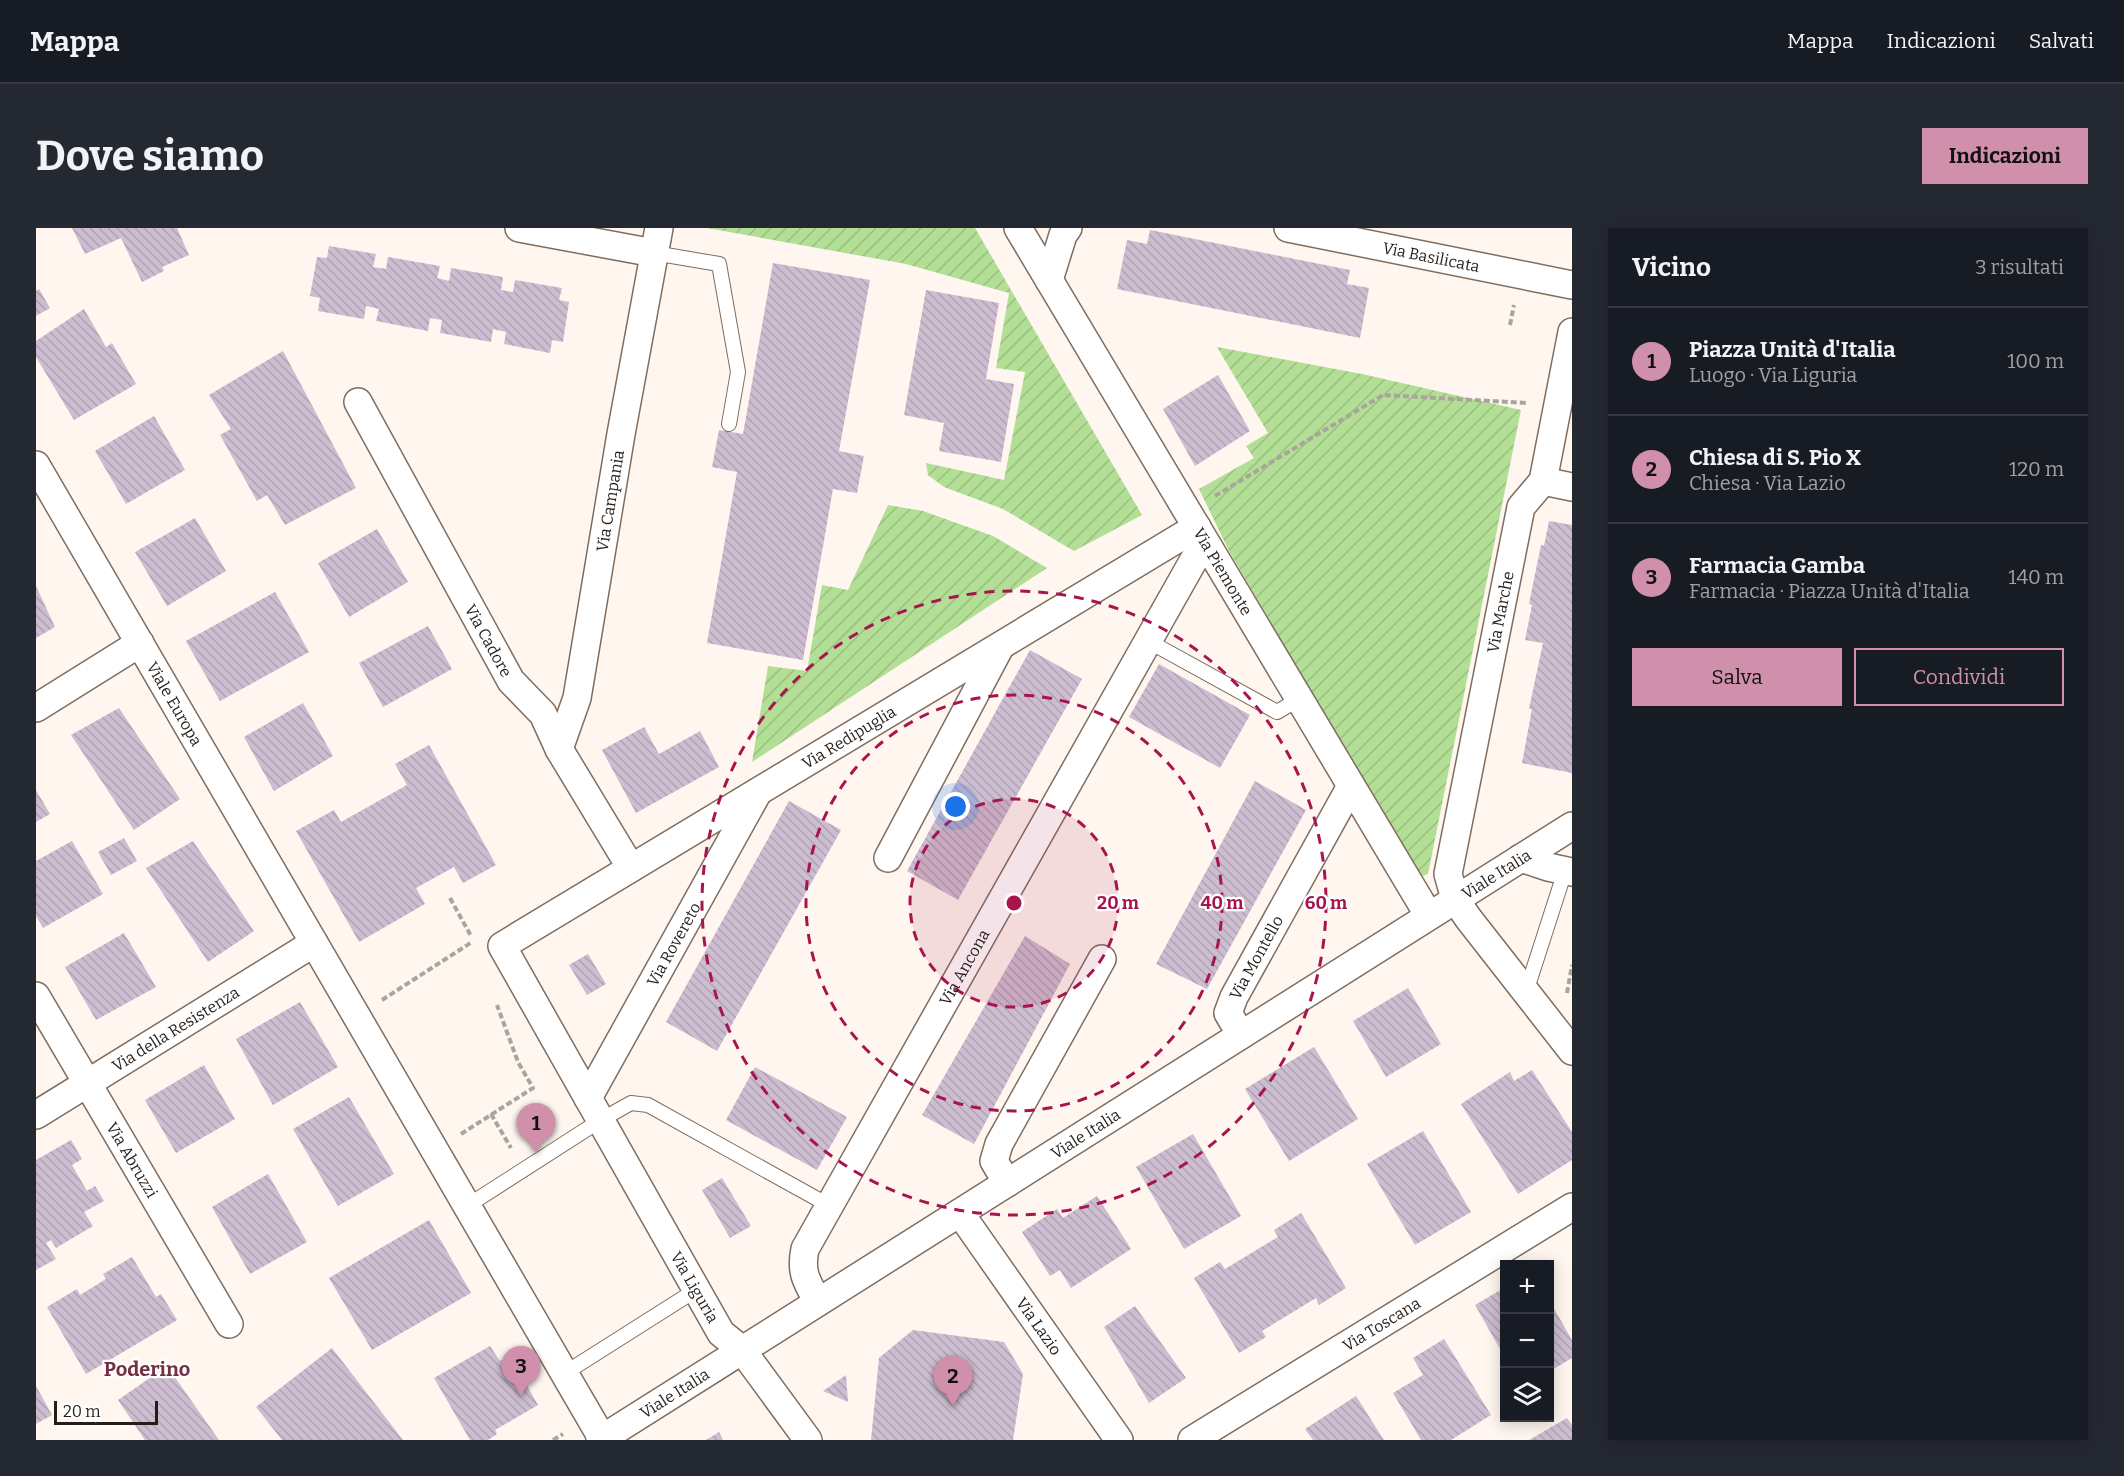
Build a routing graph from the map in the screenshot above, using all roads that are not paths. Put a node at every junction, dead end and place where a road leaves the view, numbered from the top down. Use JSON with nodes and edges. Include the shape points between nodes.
{"nodes":[{"id":1,"x":519,"y":228,"type":"edge"},
{"id":2,"x":1018,"y":228,"type":"edge"},
{"id":3,"x":1068,"y":228,"type":"edge"},
{"id":4,"x":1288,"y":228,"type":"edge"},
{"id":5,"x":1382,"y":228,"type":"edge"},
{"id":6,"x":657,"y":240,"type":"edge"},
{"id":7,"x":1572,"y":267,"type":"edge"},
{"id":8,"x":1049,"y":280,"type":"junction"},
{"id":9,"x":1572,"y":285,"type":"edge"},
{"id":10,"x":1572,"y":332,"type":"edge"},
{"id":11,"x":358,"y":402,"type":"dead end"},
{"id":12,"x":729,"y":424,"type":"dead end"},
{"id":13,"x":36,"y":465,"type":"edge"},
{"id":14,"x":1543,"y":481,"type":"junction"},
{"id":15,"x":1572,"y":487,"type":"edge"},
{"id":16,"x":1203,"y":538,"type":"junction"},
{"id":17,"x":1148,"y":640,"type":"junction"},
{"id":18,"x":140,"y":643,"type":"junction"},
{"id":19,"x":1001,"y":645,"type":"junction"},
{"id":20,"x":1299,"y":699,"type":"junction"},
{"id":21,"x":36,"y":708,"type":"edge"},
{"id":22,"x":560,"y":749,"type":"junction"},
{"id":23,"x":1351,"y":786,"type":"junction"},
{"id":24,"x":758,"y":792,"type":"junction"},
{"id":25,"x":1572,"y":826,"type":"edge"},
{"id":26,"x":888,"y":858,"type":"dead end"},
{"id":27,"x":1521,"y":858,"type":"junction"},
{"id":28,"x":631,"y":868,"type":"junction"},
{"id":29,"x":1568,"y":871,"type":"edge"},
{"id":30,"x":1455,"y":899,"type":"junction"},
{"id":31,"x":1429,"y":916,"type":"junction"},
{"id":32,"x":314,"y":943,"type":"junction"},
{"id":33,"x":502,"y":946,"type":"joint"},
{"id":34,"x":1102,"y":959,"type":"dead end"},
{"id":35,"x":1526,"y":992,"type":"junction"},
{"id":36,"x":36,"y":996,"type":"edge"},
{"id":37,"x":1241,"y":1035,"type":"junction"},
{"id":38,"x":1572,"y":1050,"type":"edge"},
{"id":39,"x":88,"y":1084,"type":"junction"},
{"id":40,"x":595,"y":1109,"type":"junction"},
{"id":41,"x":36,"y":1115,"type":"edge"},
{"id":42,"x":1007,"y":1183,"type":"junction"},
{"id":43,"x":467,"y":1206,"type":"junction"},
{"id":44,"x":830,"y":1206,"type":"junction"},
{"id":45,"x":1572,"y":1208,"type":"edge"},
{"id":46,"x":960,"y":1213,"type":"junction"},
{"id":47,"x":696,"y":1290,"type":"junction"},
{"id":48,"x":818,"y":1302,"type":"junction"},
{"id":49,"x":229,"y":1324,"type":"dead end"},
{"id":50,"x":742,"y":1350,"type":"junction"},
{"id":51,"x":565,"y":1373,"type":"junction"},
{"id":52,"x":601,"y":1439,"type":"edge"},
{"id":53,"x":808,"y":1440,"type":"edge"},
{"id":54,"x":1119,"y":1440,"type":"edge"},
{"id":55,"x":1192,"y":1440,"type":"edge"}],
"edges":[{"from":1,"to":6,"type":"street"},
{"from":2,"to":8,"type":"street","name":"Via Piemonte"},
{"from":3,"to":8,"type":"street"},
{"from":4,"to":9,"type":"street","name":"Via Basilicata"},
{"from":5,"to":7,"type":"street","name":"Via Basilicata"},
{"from":6,"to":12,"type":"lane","via":[[719,264],[738,372]]},
{"from":6,"to":22,"type":"street","name":"Via Campania","via":[[577,698]]},
{"from":8,"to":16,"type":"street","name":"Via Piemonte"},
{"from":10,"to":14,"type":"street","name":"Via Marche"},
{"from":11,"to":22,"type":"street","name":"Via Cadore","via":[[511,681],[543,714]]},
{"from":13,"to":18,"type":"street","name":"Viale Europa"},
{"from":14,"to":15,"type":"street"},
{"from":14,"to":30,"type":"street","name":"Via Marche","via":[[1521,507],[1448,874]]},
{"from":16,"to":17,"type":"street","name":"Via Ancona"},
{"from":16,"to":19,"type":"street","name":"Via Redipuglia"},
{"from":16,"to":20,"type":"street","name":"Via Piemonte"},
{"from":17,"to":20,"type":"lane","via":[[1277,712]]},
{"from":17,"to":44,"type":"street","name":"Via Ancona"},
{"from":18,"to":21,"type":"street"},
{"from":18,"to":32,"type":"street","name":"Viale Europa"},
{"from":19,"to":24,"type":"street","name":"Via Redipuglia"},
{"from":19,"to":26,"type":"street"},
{"from":20,"to":23,"type":"street","name":"Via Piemonte"},
{"from":22,"to":28,"type":"street","name":"Via Cadore"},
{"from":23,"to":31,"type":"street","name":"Via Piemonte"},
{"from":23,"to":37,"type":"street","name":"Via Montello","via":[[1234,997],[1228,1013]]},
{"from":24,"to":28,"type":"street","name":"Via Redipuglia"},
{"from":24,"to":40,"type":"street","name":"Via Rovereto"},
{"from":25,"to":27,"type":"street","name":"Viale Italia"},
{"from":27,"to":29,"type":"street"},
{"from":27,"to":30,"type":"street","name":"Viale Italia"},
{"from":28,"to":33,"type":"street","name":"Via Redipuglia"},
{"from":29,"to":35,"type":"lane"},
{"from":30,"to":31,"type":"street","name":"Viale Italia"},
{"from":30,"to":35,"type":"street"},
{"from":31,"to":37,"type":"street","name":"Viale Italia"},
{"from":32,"to":39,"type":"street","name":"Via della Resistenza"},
{"from":32,"to":43,"type":"street","name":"Viale Europa"},
{"from":33,"to":40,"type":"street","name":"Via Liguria"},
{"from":34,"to":42,"type":"street","via":[[999,1144],[994,1161]]},
{"from":35,"to":38,"type":"street"},
{"from":36,"to":39,"type":"street","name":"Via Abruzzi"},
{"from":37,"to":42,"type":"street","name":"Viale Italia"},
{"from":39,"to":41,"type":"street","name":"Via della Resistenza"},
{"from":39,"to":49,"type":"street","name":"Via Abruzzi"},
{"from":40,"to":43,"type":"lane","via":[[524,1169]]},
{"from":40,"to":44,"type":"lane","via":[[631,1103],[648,1105]]},
{"from":40,"to":47,"type":"street","name":"Via Liguria"},
{"from":42,"to":46,"type":"street","name":"Viale Italia"},
{"from":43,"to":51,"type":"street","name":"Viale Europa"},
{"from":44,"to":48,"type":"street","name":"Via Ancona","via":[[802,1264]]},
{"from":45,"to":55,"type":"street","name":"Via Toscana"},
{"from":46,"to":48,"type":"street","name":"Viale Italia"},
{"from":46,"to":54,"type":"street","name":"Via Lazio"},
{"from":47,"to":50,"type":"street","name":"Via Liguria","via":[[721,1333]]},
{"from":47,"to":51,"type":"lane"},
{"from":48,"to":50,"type":"street","name":"Viale Italia"},
{"from":50,"to":52,"type":"street","name":"Viale Italia"},
{"from":50,"to":53,"type":"street","name":"Via Liguria"},
{"from":51,"to":52,"type":"street","name":"Viale Europa"}]}
